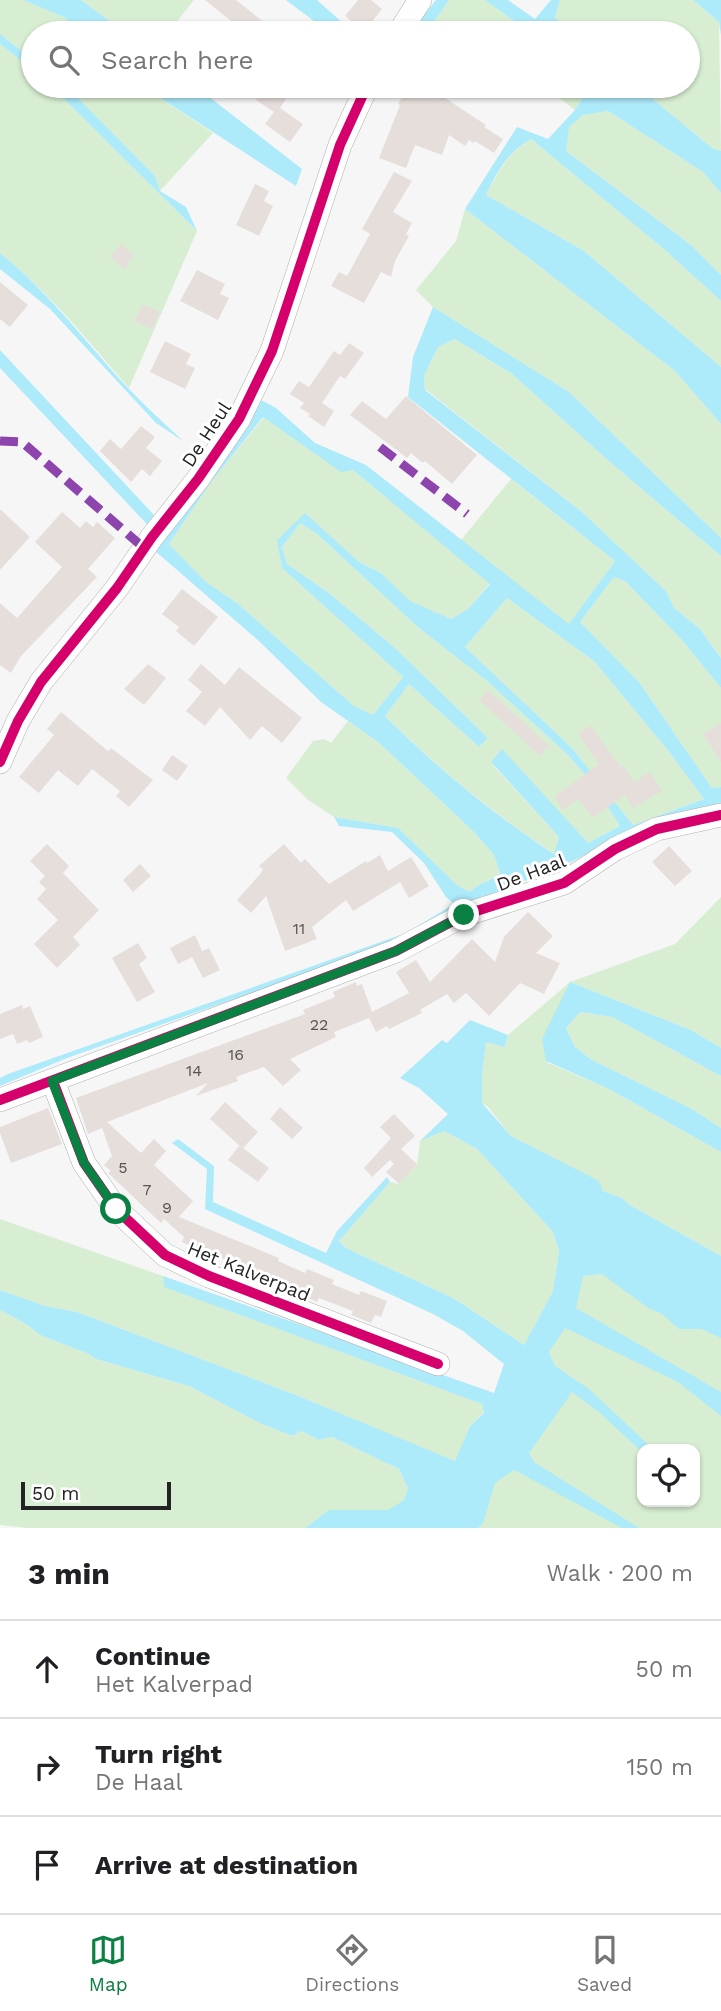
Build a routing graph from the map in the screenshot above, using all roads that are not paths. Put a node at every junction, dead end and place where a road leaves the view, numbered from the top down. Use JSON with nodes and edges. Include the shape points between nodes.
{"nodes":[{"id":1,"x":420,"y":0,"type":"edge"},
{"id":2,"x":407,"y":21,"type":"edge"},
{"id":3,"x":362,"y":98,"type":"edge"},
{"id":4,"x":0,"y":762,"type":"edge"},
{"id":5,"x":721,"y":815,"type":"edge"},
{"id":6,"x":52,"y":1081,"type":"junction"},
{"id":7,"x":0,"y":1100,"type":"edge"},
{"id":8,"x":438,"y":1364,"type":"dead end"}],
"edges":[{"from":1,"to":2,"type":"street"},
{"from":3,"to":4,"type":"street","name":"De Heul","via":[[340,145],[272,351],[239,419],[117,589],[41,682]]},
{"from":5,"to":6,"type":"street","name":"De Haal","via":[[657,829],[615,849],[564,883],[464,915],[396,951]]},
{"from":6,"to":7,"type":"street","name":"De Haal"},
{"from":6,"to":8,"type":"street","name":"Het Kalverpad","via":[[84,1163],[116,1209],[165,1255]]}]}
